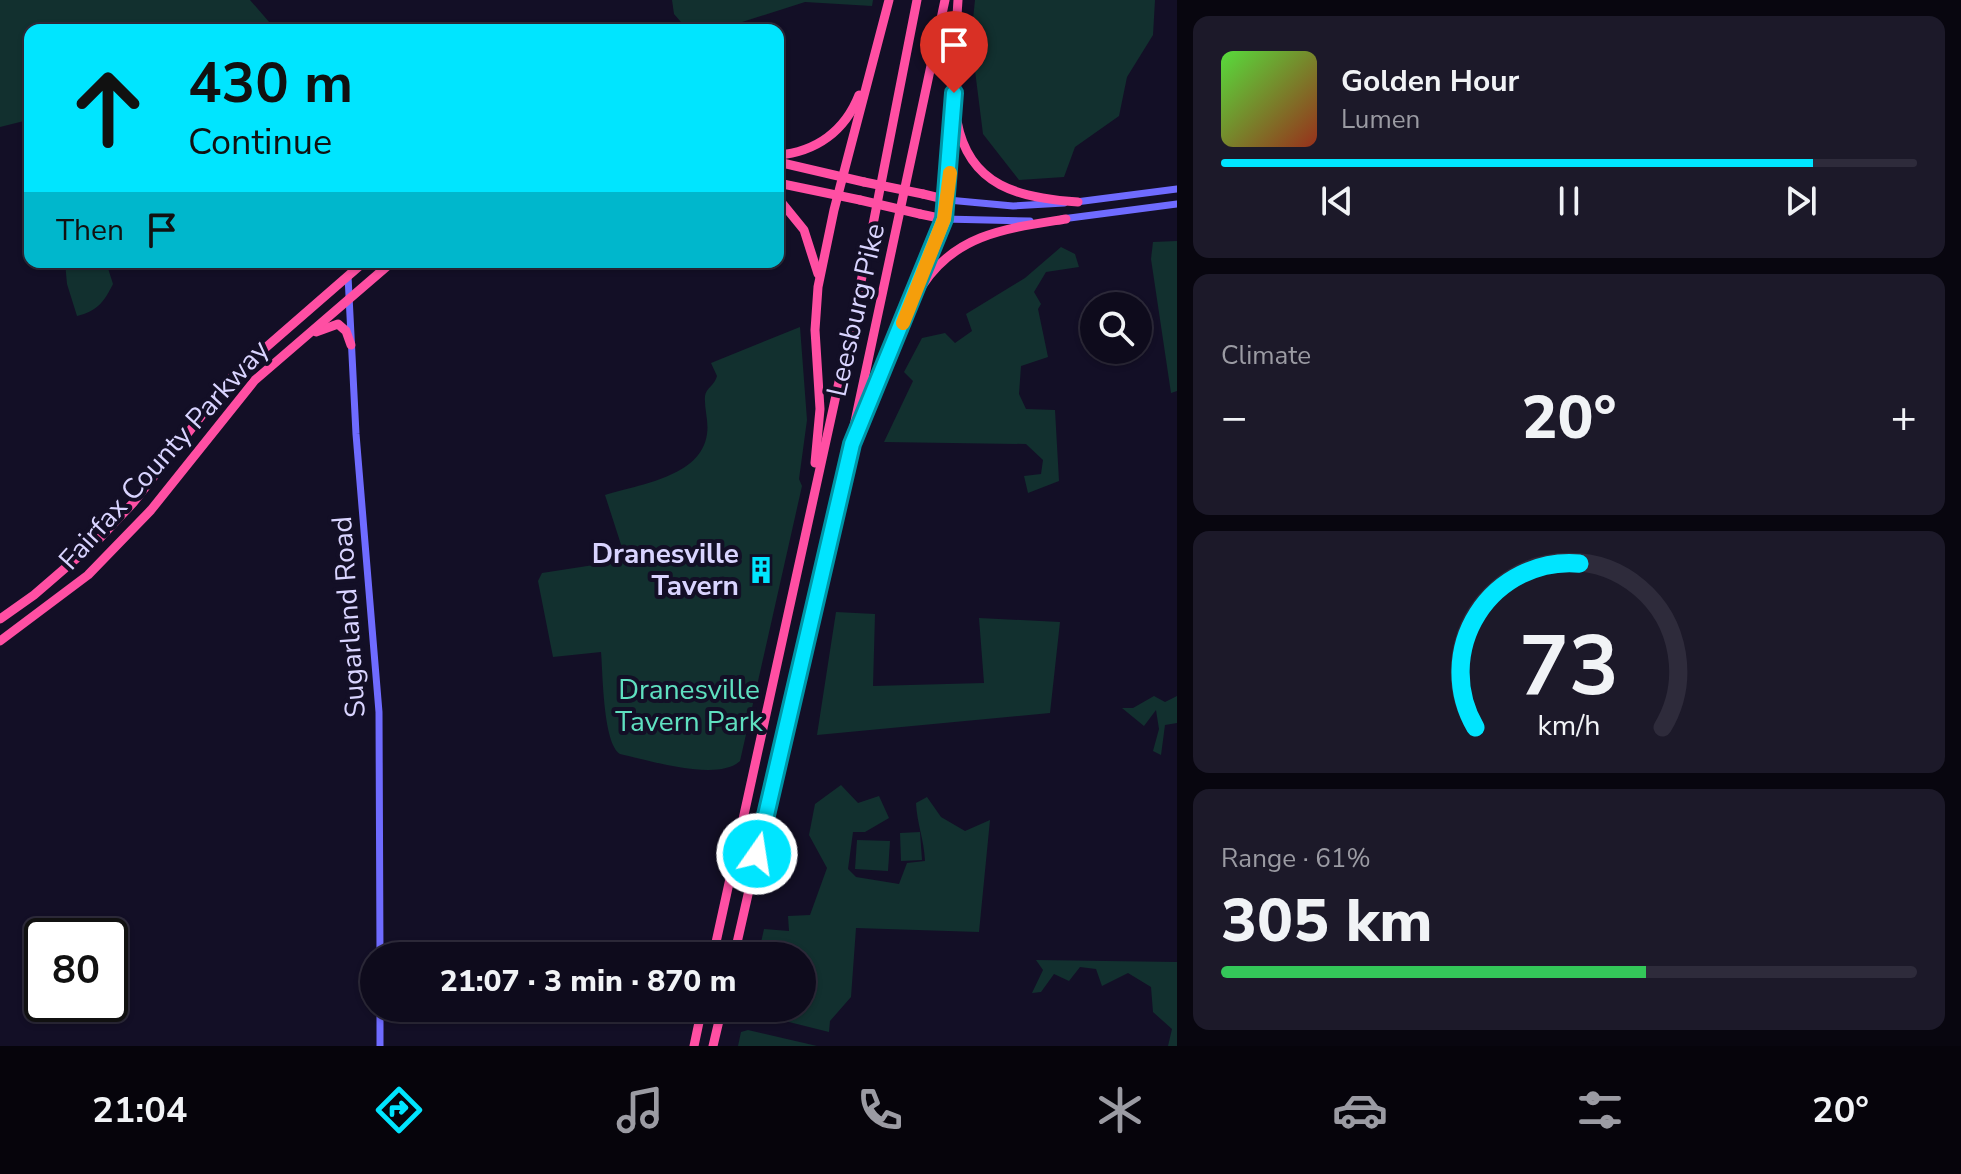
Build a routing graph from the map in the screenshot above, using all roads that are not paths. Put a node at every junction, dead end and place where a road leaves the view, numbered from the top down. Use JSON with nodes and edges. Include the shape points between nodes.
{"nodes":[{"id":1,"x":889,"y":0,"type":"edge"},
{"id":2,"x":917,"y":0,"type":"edge"},
{"id":3,"x":945,"y":0,"type":"edge"},
{"id":4,"x":958,"y":0,"type":"edge"},
{"id":5,"x":877,"y":42,"type":"junction"},
{"id":6,"x":954,"y":93,"type":"junction"},
{"id":7,"x":784,"y":153,"type":"edge"},
{"id":8,"x":784,"y":163,"type":"edge"},
{"id":9,"x":843,"y":177,"type":"junction"},
{"id":10,"x":784,"y":184,"type":"edge"},
{"id":11,"x":1177,"y":189,"type":"edge"},
{"id":12,"x":838,"y":195,"type":"junction"},
{"id":13,"x":948,"y":200,"type":"junction"},
{"id":14,"x":1078,"y":202,"type":"junction"},
{"id":15,"x":1177,"y":204,"type":"edge"},
{"id":16,"x":784,"y":205,"type":"edge"},
{"id":17,"x":944,"y":219,"type":"junction"},
{"id":18,"x":1066,"y":219,"type":"junction"},
{"id":19,"x":357,"y":268,"type":"edge"},
{"id":20,"x":385,"y":268,"type":"edge"},
{"id":21,"x":348,"y":276,"type":"junction"},
{"id":22,"x":818,"y":287,"type":"junction"},
{"id":23,"x":349,"y":298,"type":"junction"},
{"id":24,"x":914,"y":299,"type":"junction"},
{"id":25,"x":351,"y":345,"type":"junction"},
{"id":26,"x":293,"y":346,"type":"junction"},
{"id":27,"x":844,"y":473,"type":"junction"},
{"id":28,"x":810,"y":512,"type":"junction"},
{"id":29,"x":0,"y":619,"type":"edge"},
{"id":30,"x":0,"y":641,"type":"edge"},
{"id":31,"x":380,"y":942,"type":"edge"},
{"id":32,"x":716,"y":942,"type":"edge"},
{"id":33,"x":737,"y":942,"type":"edge"},
{"id":34,"x":380,"y":1022,"type":"edge"},
{"id":35,"x":699,"y":1022,"type":"edge"},
{"id":36,"x":719,"y":1022,"type":"edge"},
{"id":37,"x":380,"y":1046,"type":"edge"},
{"id":38,"x":694,"y":1046,"type":"edge"},
{"id":39,"x":713,"y":1046,"type":"edge"}],
"edges":[{"from":1,"to":5,"type":"highway"},
{"from":2,"to":28,"type":"highway","name":"Leesburg Pike","via":[[886,168]]},
{"from":3,"to":27,"type":"highway","name":"Leesburg Pike"},
{"from":4,"to":6,"type":"highway"},
{"from":5,"to":7,"type":"highway","via":[[855,103],[839,128],[816,145]]},
{"from":5,"to":9,"type":"highway"},
{"from":6,"to":13,"type":"highway"},
{"from":6,"to":14,"type":"highway","via":[[962,139],[984,173],[1028,197]]},
{"from":8,"to":9,"type":"highway"},
{"from":9,"to":12,"type":"highway"},
{"from":9,"to":13,"type":"highway","bridge":true},
{"from":10,"to":12,"type":"highway"},
{"from":11,"to":14,"type":"street"},
{"from":12,"to":17,"type":"highway","bridge":true},
{"from":12,"to":22,"type":"highway"},
{"from":13,"to":14,"type":"street","via":[[1013,206]]},
{"from":13,"to":17,"type":"highway"},
{"from":15,"to":18,"type":"street"},
{"from":16,"to":22,"type":"highway","via":[[810,241]]},
{"from":17,"to":18,"type":"street"},
{"from":17,"to":24,"type":"highway"},
{"from":18,"to":24,"type":"highway","via":[[974,239],[940,263]]},
{"from":19,"to":21,"type":"highway","name":"Fairfax County Parkway"},
{"from":20,"to":23,"type":"highway","name":"Fairfax County Parkway"},
{"from":21,"to":23,"type":"street","name":"Sugarland Road"},
{"from":21,"to":29,"type":"highway","name":"Fairfax County Parkway","via":[[232,377],[100,538]]},
{"from":22,"to":28,"type":"highway","via":[[819,421]]},
{"from":23,"to":25,"type":"street","name":"Sugarland Road"},
{"from":23,"to":26,"type":"highway","name":"Fairfax County Parkway"},
{"from":24,"to":27,"type":"highway","via":[[865,407]]},
{"from":25,"to":26,"type":"highway","via":[[346,331],[333,324]]},
{"from":25,"to":31,"type":"street","name":"Sugarland Road","via":[[379,712]]},
{"from":26,"to":30,"type":"highway","name":"Fairfax County Parkway","via":[[239,398],[127,537],[88,575]]},
{"from":27,"to":33,"type":"highway","name":"Leesburg Pike"},
{"from":28,"to":32,"type":"highway","name":"Leesburg Pike"},
{"from":34,"to":37,"type":"street"},
{"from":35,"to":38,"type":"highway"},
{"from":36,"to":39,"type":"highway"}]}
